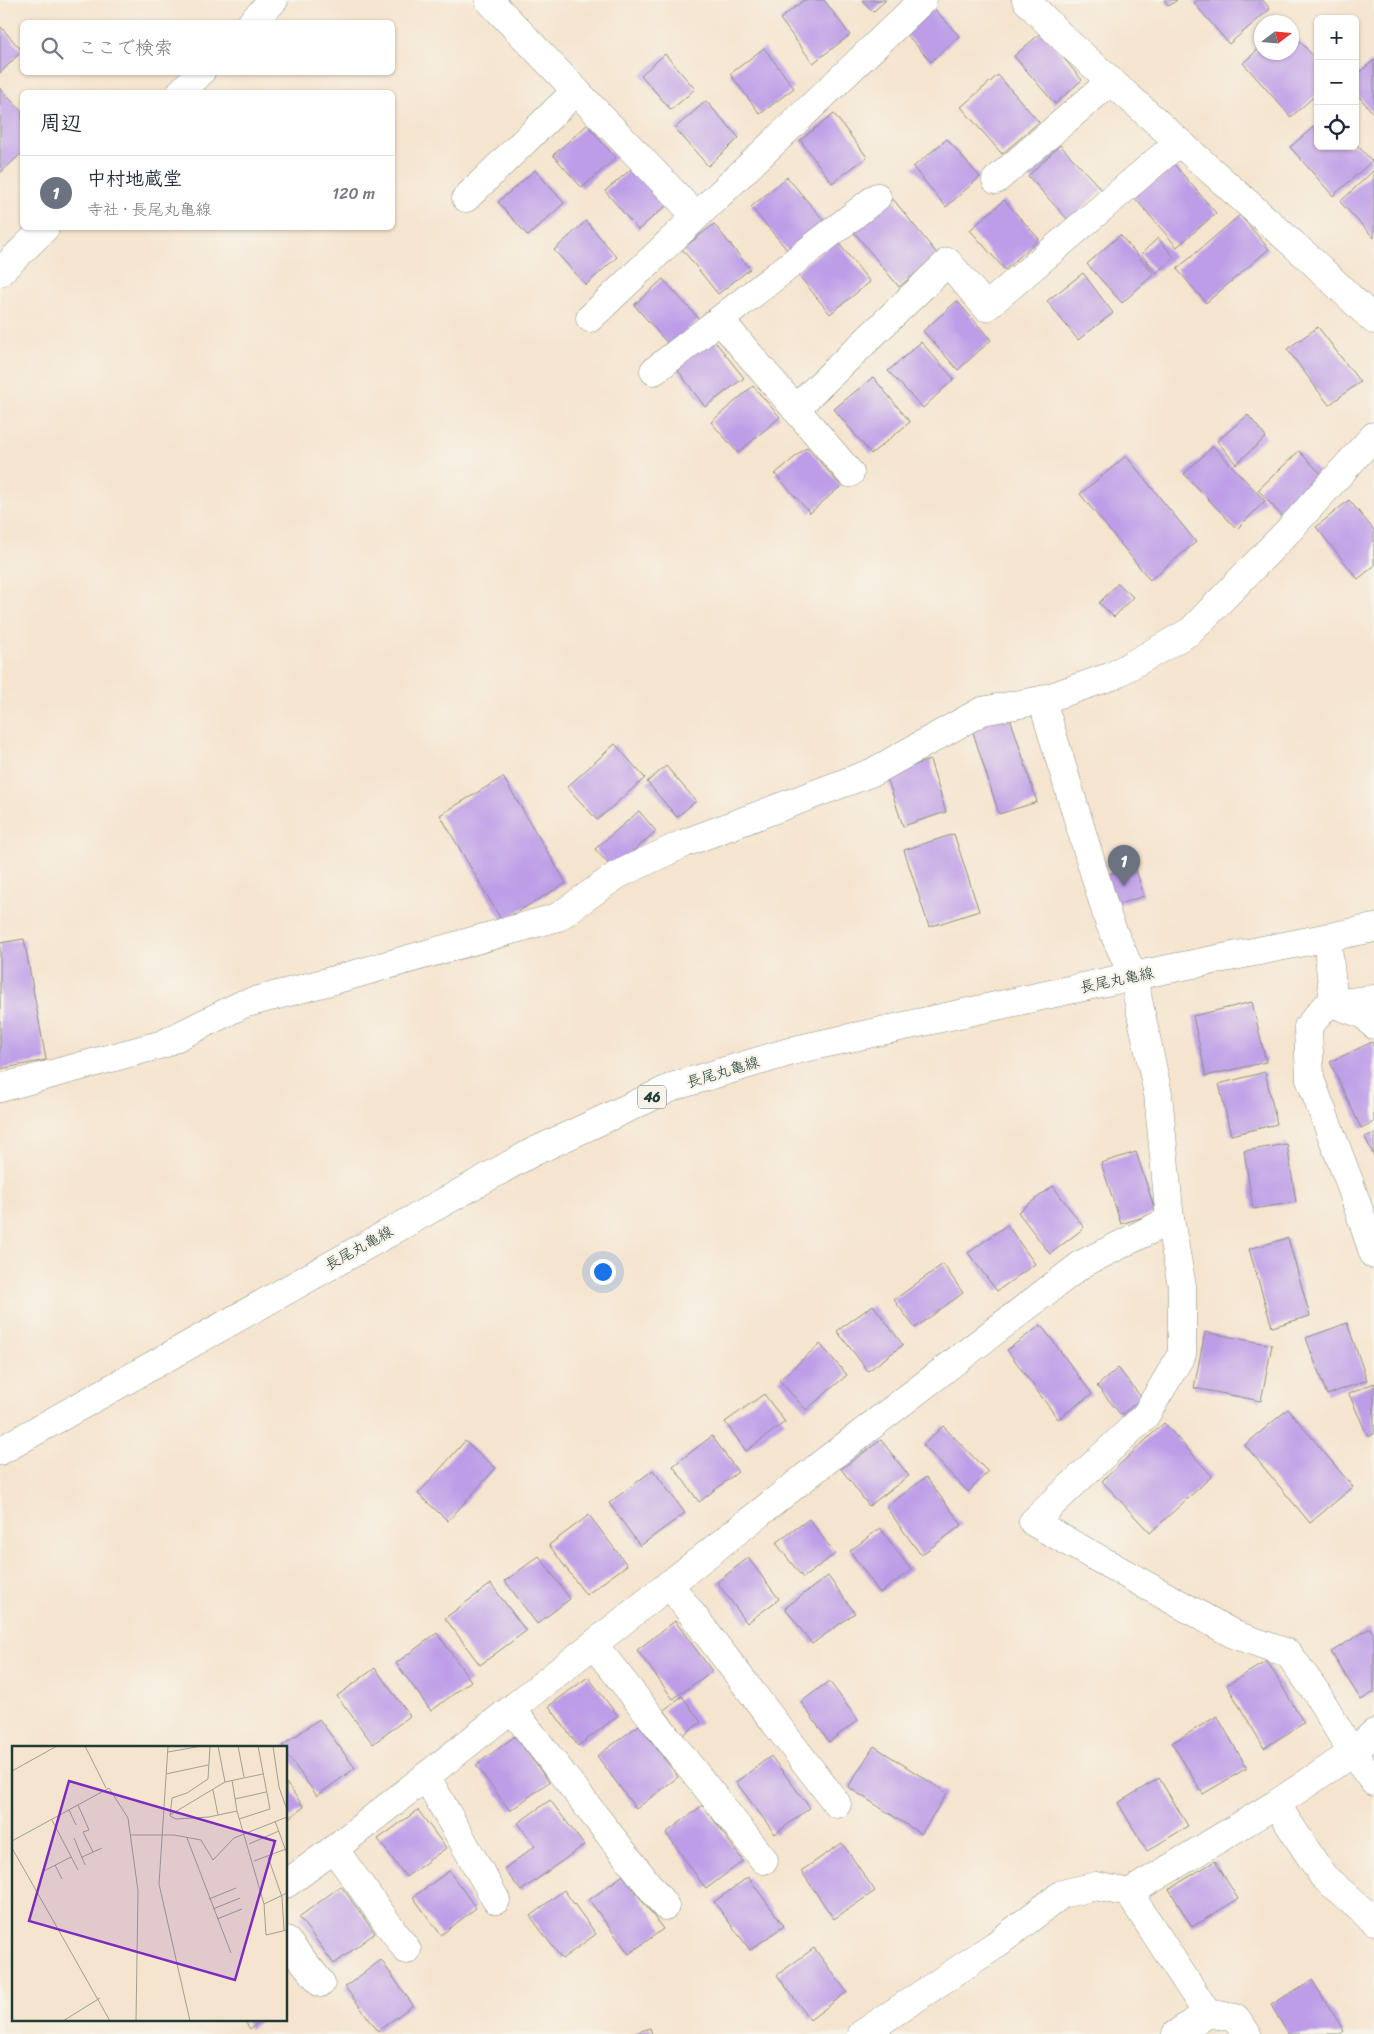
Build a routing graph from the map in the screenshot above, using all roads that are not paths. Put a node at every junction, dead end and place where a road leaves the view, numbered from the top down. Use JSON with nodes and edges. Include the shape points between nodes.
{"nodes":[{"id":1,"x":274,"y":0,"type":"edge"},
{"id":2,"x":489,"y":0,"type":"edge"},
{"id":3,"x":923,"y":0,"type":"edge"},
{"id":4,"x":1026,"y":0,"type":"edge"},
{"id":5,"x":254,"y":20,"type":"edge"},
{"id":6,"x":198,"y":75,"type":"edge"},
{"id":7,"x":1111,"y":82,"type":"junction"},
{"id":8,"x":183,"y":90,"type":"edge"},
{"id":9,"x":576,"y":91,"type":"junction"},
{"id":10,"x":1179,"y":142,"type":"junction"},
{"id":11,"x":996,"y":180,"type":"dead end"},
{"id":12,"x":878,"y":197,"type":"dead end"},
{"id":13,"x":466,"y":198,"type":"dead end"},
{"id":14,"x":696,"y":216,"type":"junction"},
{"id":15,"x":43,"y":230,"type":"edge"},
{"id":16,"x":0,"y":272,"type":"edge"},
{"id":17,"x":590,"y":318,"type":"dead end"},
{"id":18,"x":720,"y":320,"type":"junction"},
{"id":19,"x":1374,"y":320,"type":"edge"},
{"id":20,"x":654,"y":371,"type":"dead end"},
{"id":21,"x":795,"y":409,"type":"junction"},
{"id":22,"x":1374,"y":436,"type":"edge"},
{"id":23,"x":850,"y":473,"type":"dead end"},
{"id":24,"x":1042,"y":700,"type":"junction"},
{"id":25,"x":1374,"y":928,"type":"edge"},
{"id":26,"x":1327,"y":938,"type":"junction"},
{"id":27,"x":1133,"y":976,"type":"junction"},
{"id":28,"x":1374,"y":999,"type":"edge"},
{"id":29,"x":1334,"y":1004,"type":"junction"},
{"id":30,"x":1374,"y":1025,"type":"edge"},
{"id":31,"x":0,"y":1088,"type":"edge"},
{"id":32,"x":1170,"y":1220,"type":"junction"},
{"id":33,"x":1374,"y":1254,"type":"edge"},
{"id":34,"x":0,"y":1451,"type":"edge"},
{"id":35,"x":669,"y":1584,"type":"junction"},
{"id":36,"x":594,"y":1645,"type":"junction"},
{"id":37,"x":512,"y":1709,"type":"junction"},
{"id":38,"x":1374,"y":1733,"type":"edge"},
{"id":39,"x":1352,"y":1753,"type":"junction"},
{"id":40,"x":426,"y":1776,"type":"junction"},
{"id":41,"x":1374,"y":1782,"type":"edge"},
{"id":42,"x":837,"y":1804,"type":"dead end"},
{"id":43,"x":1276,"y":1804,"type":"junction"},
{"id":44,"x":334,"y":1849,"type":"junction"},
{"id":45,"x":764,"y":1860,"type":"dead end"},
{"id":46,"x":288,"y":1883,"type":"edge"},
{"id":47,"x":1129,"y":1893,"type":"junction"},
{"id":48,"x":496,"y":1900,"type":"dead end"},
{"id":49,"x":666,"y":1906,"type":"dead end"},
{"id":50,"x":1374,"y":1921,"type":"edge"},
{"id":51,"x":288,"y":1942,"type":"edge"},
{"id":52,"x":407,"y":1950,"type":"dead end"},
{"id":53,"x":321,"y":1983,"type":"dead end"},
{"id":54,"x":1207,"y":2013,"type":"junction"},
{"id":55,"x":862,"y":2034,"type":"edge"},
{"id":56,"x":1176,"y":2034,"type":"edge"},
{"id":57,"x":1247,"y":2034,"type":"edge"}],
"edges":[{"from":1,"to":5,"type":"street"},
{"from":2,"to":9,"type":"street"},
{"from":3,"to":14,"type":"street"},
{"from":4,"to":7,"type":"street"},
{"from":6,"to":8,"type":"street"},
{"from":7,"to":10,"type":"street"},
{"from":7,"to":11,"type":"street"},
{"from":9,"to":13,"type":"street"},
{"from":9,"to":14,"type":"street"},
{"from":10,"to":19,"type":"street"},
{"from":10,"to":21,"type":"street","via":[[986,307],[948,262]]},
{"from":12,"to":18,"type":"street"},
{"from":14,"to":17,"type":"street"},
{"from":15,"to":16,"type":"street"},
{"from":18,"to":20,"type":"street"},
{"from":18,"to":21,"type":"street"},
{"from":21,"to":23,"type":"street"},
{"from":22,"to":24,"type":"street","via":[[1191,631],[1112,676]]},
{"from":24,"to":27,"type":"street","via":[[1109,922]]},
{"from":24,"to":31,"type":"street","via":[[982,711],[873,772],[685,843],[618,876],[558,917],[244,1004],[163,1044]]},
{"from":25,"to":26,"type":"street","name":"長尾丸亀線","number":"46"},
{"from":26,"to":27,"type":"street","name":"長尾丸亀線","number":"46"},
{"from":26,"to":29,"type":"street"},
{"from":27,"to":32,"type":"street","via":[[1158,1094]]},
{"from":27,"to":34,"type":"street","name":"長尾丸亀線","number":"46","via":[[799,1049],[675,1086],[531,1153]]},
{"from":28,"to":29,"type":"street"},
{"from":29,"to":30,"type":"street","via":[[1365,1015]]},
{"from":29,"to":33,"type":"street","via":[[1324,1008],[1308,1027],[1310,1078]]},
{"from":32,"to":35,"type":"street","via":[[1082,1264]]},
{"from":32,"to":39,"type":"street","via":[[1182,1286],[1182,1354],[1145,1416],[1033,1522],[1235,1635],[1288,1653],[1316,1692]]},
{"from":35,"to":36,"type":"street"},
{"from":35,"to":42,"type":"street"},
{"from":36,"to":37,"type":"street"},
{"from":36,"to":45,"type":"street"},
{"from":37,"to":40,"type":"street"},
{"from":37,"to":49,"type":"street"},
{"from":38,"to":39,"type":"street"},
{"from":39,"to":41,"type":"street"},
{"from":39,"to":43,"type":"street"},
{"from":40,"to":44,"type":"street"},
{"from":40,"to":48,"type":"street"},
{"from":43,"to":47,"type":"street"},
{"from":43,"to":50,"type":"street","via":[[1323,1876]]},
{"from":44,"to":46,"type":"street"},
{"from":44,"to":52,"type":"street"},
{"from":47,"to":54,"type":"street"},
{"from":47,"to":55,"type":"street","via":[[1096,1886],[1062,1894],[994,1946]]},
{"from":51,"to":53,"type":"street"},
{"from":54,"to":56,"type":"street"},
{"from":54,"to":57,"type":"street","via":[[1236,2018]]}]}
